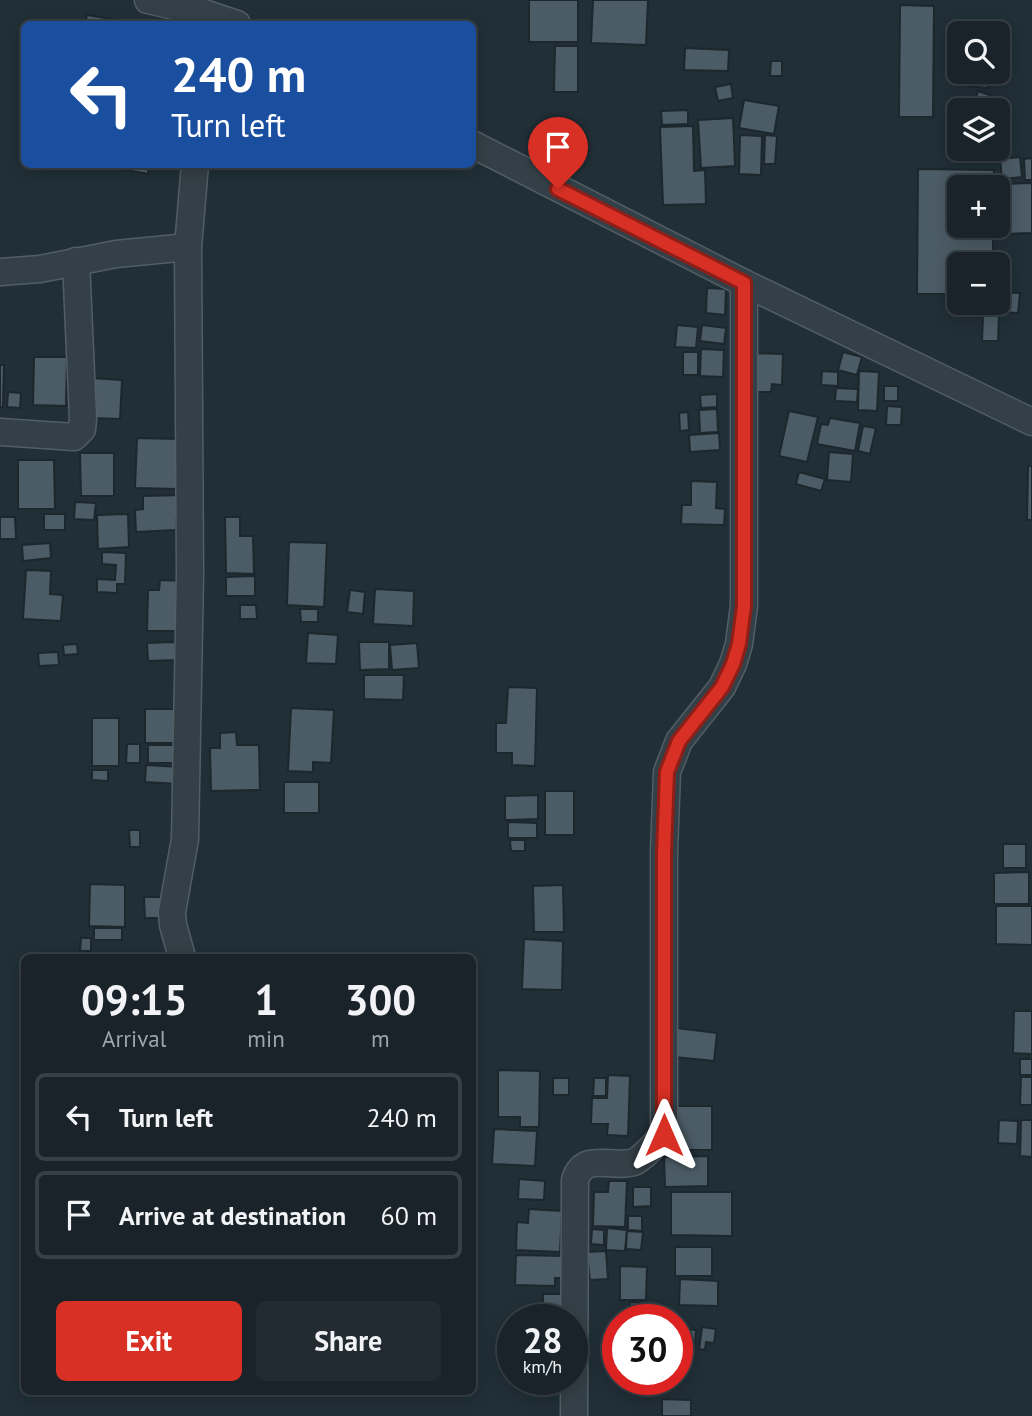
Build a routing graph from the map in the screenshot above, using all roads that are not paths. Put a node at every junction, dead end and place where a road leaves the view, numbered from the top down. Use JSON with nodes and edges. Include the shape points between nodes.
{"nodes":[{"id":1,"x":148,"y":0,"type":"edge"},
{"id":2,"x":204,"y":19,"type":"edge"},
{"id":3,"x":476,"y":146,"type":"edge"},
{"id":4,"x":195,"y":168,"type":"edge"},
{"id":5,"x":188,"y":247,"type":"junction"},
{"id":6,"x":76,"y":261,"type":"junction"},
{"id":7,"x":0,"y":272,"type":"edge"},
{"id":8,"x":744,"y":283,"type":"junction"},
{"id":9,"x":1032,"y":422,"type":"edge"},
{"id":10,"x":0,"y":432,"type":"edge"},
{"id":11,"x":181,"y":954,"type":"edge"},
{"id":12,"x":574,"y":1416,"type":"edge"}],
"edges":[{"from":1,"to":2,"type":"street"},
{"from":3,"to":8,"type":"street"},
{"from":4,"to":5,"type":"street"},
{"from":5,"to":6,"type":"street"},
{"from":5,"to":11,"type":"street","via":[[188,736],[185,839],[172,912]]},
{"from":6,"to":7,"type":"street"},
{"from":6,"to":10,"type":"street","via":[[82,429],[74,437]]},
{"from":8,"to":9,"type":"street"},
{"from":8,"to":12,"type":"street","via":[[744,606],[739,644],[722,687],[679,741],[667,772],[664,1135],[634,1162],[586,1164],[575,1180]]}]}
